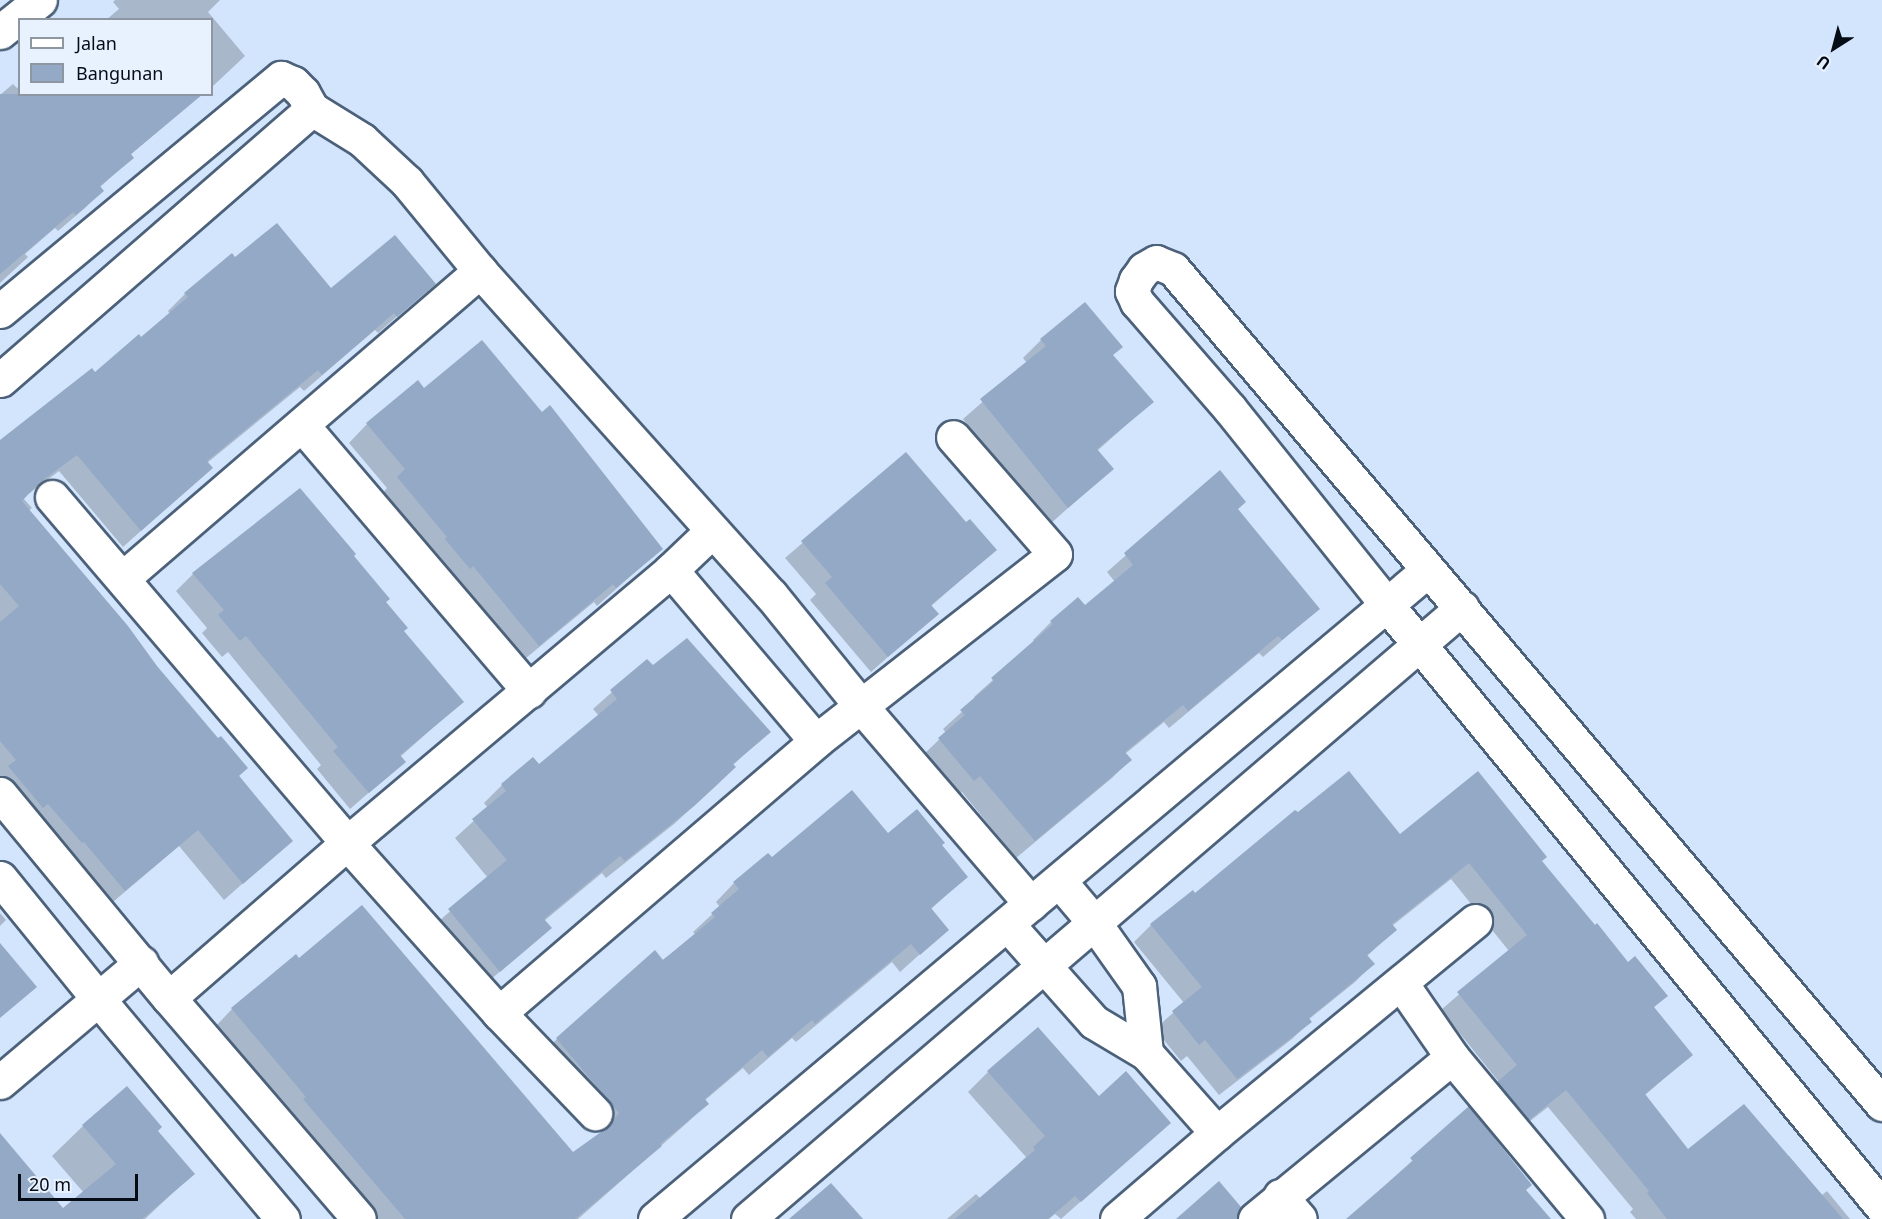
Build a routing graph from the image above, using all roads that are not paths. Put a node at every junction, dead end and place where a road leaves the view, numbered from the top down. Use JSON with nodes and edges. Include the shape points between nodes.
{"nodes":[{"id":1,"x":40,"y":0,"type":"edge"},
{"id":2,"x":0,"y":32,"type":"edge"},
{"id":3,"x":312,"y":109,"type":"junction"},
{"id":4,"x":480,"y":271,"type":"junction"},
{"id":5,"x":0,"y":311,"type":"edge"},
{"id":6,"x":0,"y":380,"type":"edge"},
{"id":7,"x":302,"y":425,"type":"junction"},
{"id":8,"x":953,"y":437,"type":"dead end"},
{"id":9,"x":52,"y":497,"type":"dead end"},
{"id":10,"x":712,"y":531,"type":"junction"},
{"id":11,"x":671,"y":570,"type":"junction"},
{"id":12,"x":1428,"y":570,"type":"junction"},
{"id":13,"x":123,"y":578,"type":"junction"},
{"id":14,"x":1387,"y":605,"type":"junction"},
{"id":15,"x":1462,"y":608,"type":"junction"},
{"id":16,"x":1420,"y":642,"type":"junction"},
{"id":17,"x":528,"y":691,"type":"junction"},
{"id":18,"x":860,"y":705,"type":"junction"},
{"id":19,"x":816,"y":741,"type":"junction"},
{"id":20,"x":0,"y":794,"type":"edge"},
{"id":21,"x":347,"y":843,"type":"junction"},
{"id":22,"x":0,"y":878,"type":"edge"},
{"id":23,"x":1060,"y":882,"type":"junction"},
{"id":24,"x":1019,"y":914,"type":"junction"},
{"id":25,"x":1093,"y":921,"type":"junction"},
{"id":26,"x":1475,"y":921,"type":"dead end"},
{"id":27,"x":1044,"y":965,"type":"junction"},
{"id":28,"x":122,"y":979,"type":"junction"},
{"id":29,"x":1401,"y":982,"type":"junction"},
{"id":30,"x":169,"y":998,"type":"junction"},
{"id":31,"x":499,"y":1013,"type":"junction"},
{"id":32,"x":1146,"y":1053,"type":"junction"},
{"id":33,"x":1452,"y":1057,"type":"junction"},
{"id":34,"x":0,"y":1082,"type":"edge"},
{"id":35,"x":1882,"y":1104,"type":"edge"},
{"id":36,"x":595,"y":1113,"type":"dead end"},
{"id":37,"x":1217,"y":1133,"type":"junction"},
{"id":38,"x":1882,"y":1207,"type":"edge"},
{"id":39,"x":1290,"y":1208,"type":"edge"},
{"id":40,"x":271,"y":1215,"type":"edge"},
{"id":41,"x":359,"y":1219,"type":"edge"},
{"id":42,"x":655,"y":1219,"type":"edge"},
{"id":43,"x":748,"y":1219,"type":"edge"},
{"id":44,"x":1117,"y":1219,"type":"edge"},
{"id":45,"x":1255,"y":1219,"type":"edge"},
{"id":46,"x":1587,"y":1219,"type":"edge"}],
"edges":[{"from":1,"to":2,"type":"street"},
{"from":3,"to":4,"type":"street","via":[[362,140],[407,182]]},
{"from":3,"to":5,"type":"street","via":[[293,83],[281,78]]},
{"from":3,"to":6,"type":"street"},
{"from":4,"to":7,"type":"street"},
{"from":4,"to":10,"type":"street"},
{"from":7,"to":13,"type":"street"},
{"from":7,"to":17,"type":"street"},
{"from":8,"to":18,"type":"street","via":[[1055,554]]},
{"from":9,"to":13,"type":"street"},
{"from":10,"to":11,"type":"street"},
{"from":10,"to":18,"type":"street","via":[[771,595]]},
{"from":11,"to":17,"type":"street"},
{"from":11,"to":19,"type":"street"},
{"from":12,"to":14,"type":"street"},
{"from":12,"to":14,"type":"street","via":[[1173,269],[1156,262],[1144,269],[1132,291],[1137,302],[1230,409]]},
{"from":12,"to":15,"type":"street"},
{"from":13,"to":21,"type":"street"},
{"from":14,"to":16,"type":"street"},
{"from":14,"to":23,"type":"street"},
{"from":15,"to":16,"type":"street"},
{"from":15,"to":35,"type":"street"},
{"from":16,"to":25,"type":"street"},
{"from":16,"to":38,"type":"street"},
{"from":17,"to":21,"type":"street"},
{"from":18,"to":19,"type":"street"},
{"from":18,"to":24,"type":"street"},
{"from":19,"to":31,"type":"street"},
{"from":20,"to":28,"type":"street"},
{"from":21,"to":30,"type":"street"},
{"from":21,"to":31,"type":"street"},
{"from":22,"to":28,"type":"street"},
{"from":23,"to":24,"type":"street"},
{"from":23,"to":25,"type":"street"},
{"from":24,"to":27,"type":"street"},
{"from":24,"to":42,"type":"street"},
{"from":25,"to":27,"type":"street"},
{"from":25,"to":32,"type":"street","via":[[1139,986]]},
{"from":26,"to":29,"type":"street"},
{"from":27,"to":32,"type":"street","via":[[1094,1022]]},
{"from":27,"to":43,"type":"street"},
{"from":28,"to":30,"type":"street"},
{"from":28,"to":34,"type":"street"},
{"from":28,"to":40,"type":"street"},
{"from":29,"to":33,"type":"street"},
{"from":29,"to":37,"type":"street"},
{"from":30,"to":41,"type":"street"},
{"from":31,"to":36,"type":"street"},
{"from":32,"to":37,"type":"street"},
{"from":33,"to":39,"type":"street"},
{"from":33,"to":46,"type":"street"},
{"from":37,"to":44,"type":"street"},
{"from":39,"to":45,"type":"street"}]}
